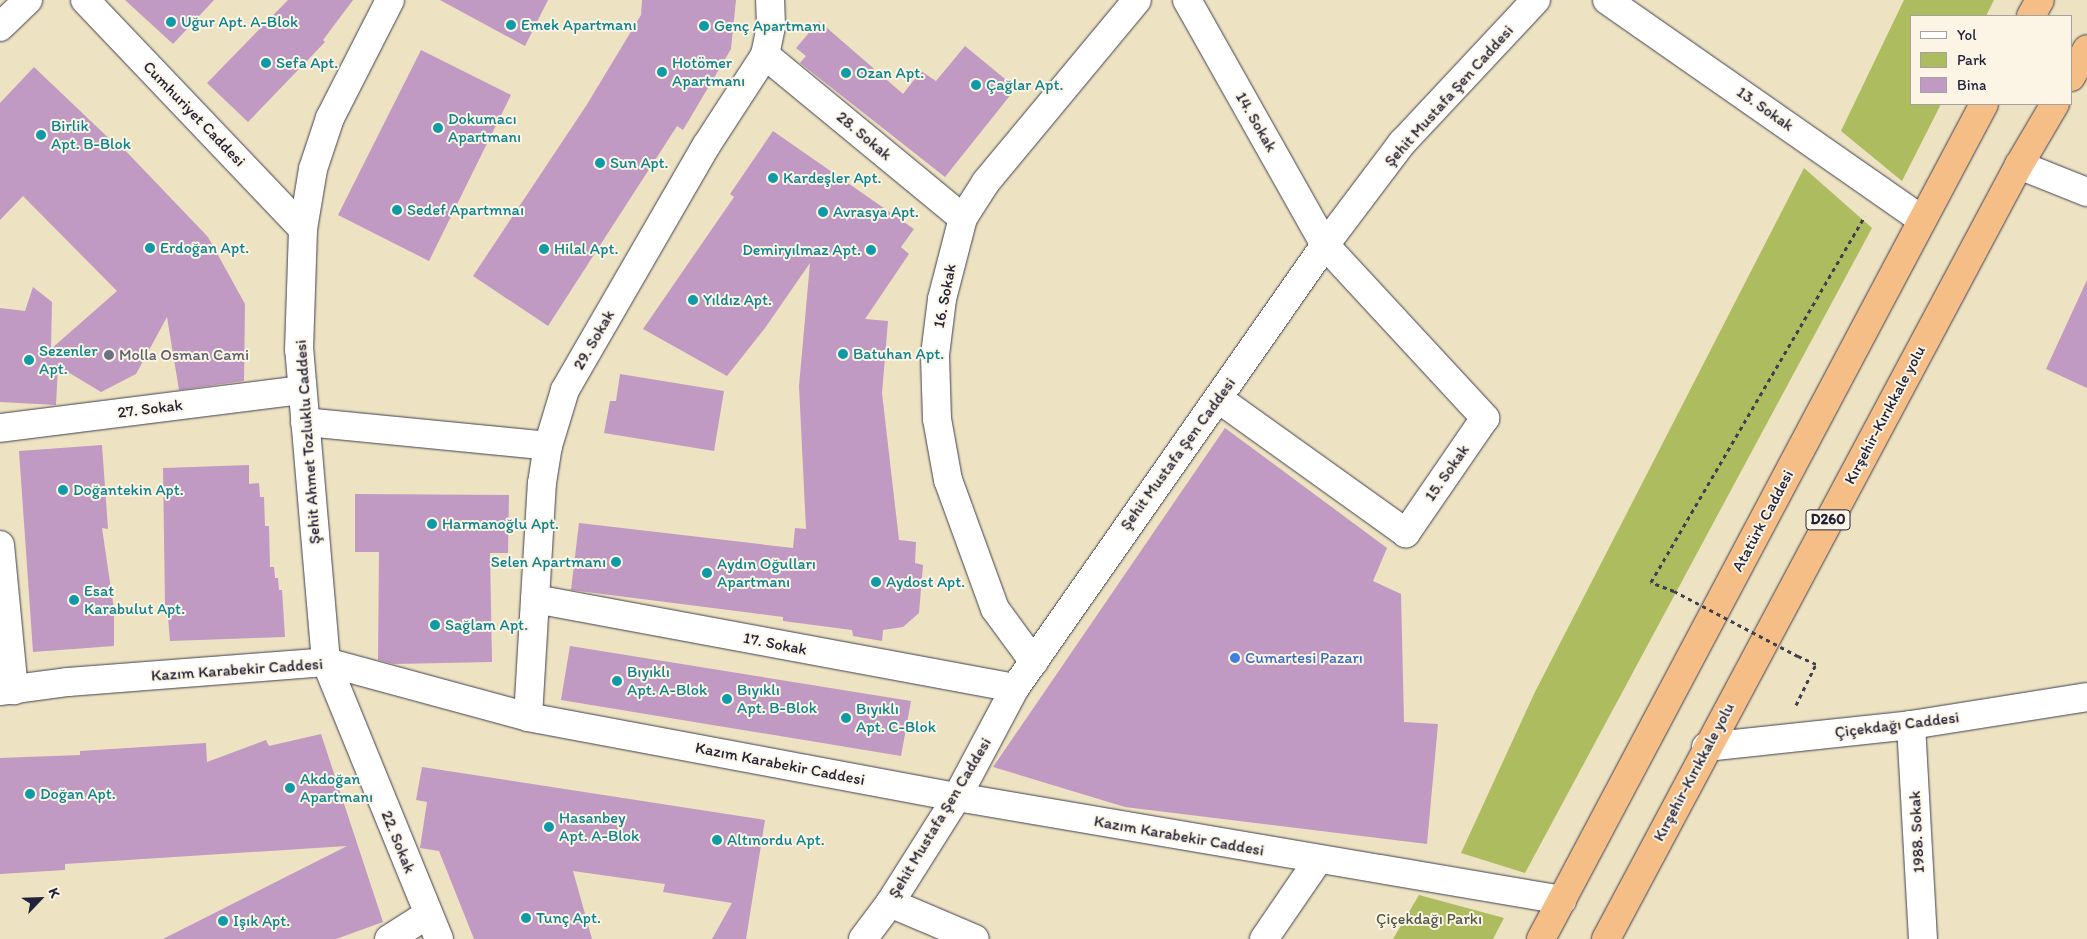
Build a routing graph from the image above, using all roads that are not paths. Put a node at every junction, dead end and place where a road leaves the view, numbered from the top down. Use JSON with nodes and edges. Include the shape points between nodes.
{"nodes":[{"id":1,"x":28,"y":0,"type":"edge"},
{"id":2,"x":84,"y":0,"type":"edge"},
{"id":3,"x":390,"y":0,"type":"edge"},
{"id":4,"x":770,"y":0,"type":"edge"},
{"id":5,"x":1137,"y":0,"type":"edge"},
{"id":6,"x":1187,"y":0,"type":"edge"},
{"id":7,"x":1536,"y":0,"type":"edge"},
{"id":8,"x":1607,"y":0,"type":"edge"},
{"id":9,"x":2040,"y":0,"type":"edge"},
{"id":10,"x":2032,"y":15,"type":"edge"},
{"id":11,"x":0,"y":27,"type":"edge"},
{"id":12,"x":2087,"y":49,"type":"edge"},
{"id":13,"x":765,"y":54,"type":"junction"},
{"id":14,"x":2072,"y":75,"type":"edge"},
{"id":15,"x":1983,"y":105,"type":"edge"},
{"id":16,"x":2054,"y":105,"type":"edge"},
{"id":17,"x":2019,"y":165,"type":"junction"},
{"id":18,"x":2087,"y":192,"type":"edge"},
{"id":19,"x":963,"y":218,"type":"junction"},
{"id":20,"x":1922,"y":220,"type":"junction"},
{"id":21,"x":303,"y":229,"type":"junction"},
{"id":22,"x":1325,"y":245,"type":"junction"},
{"id":23,"x":301,"y":390,"type":"junction"},
{"id":24,"x":1219,"y":399,"type":"junction"},
{"id":25,"x":305,"y":422,"type":"junction"},
{"id":26,"x":0,"y":428,"type":"edge"},
{"id":27,"x":548,"y":446,"type":"junction"},
{"id":28,"x":0,"y":545,"type":"edge"},
{"id":29,"x":535,"y":599,"type":"junction"},
{"id":30,"x":326,"y":662,"type":"junction"},
{"id":31,"x":1034,"y":662,"type":"junction"},
{"id":32,"x":1015,"y":688,"type":"junction"},
{"id":33,"x":7,"y":690,"type":"edge"},
{"id":34,"x":2087,"y":697,"type":"edge"},
{"id":35,"x":528,"y":717,"type":"junction"},
{"id":36,"x":1910,"y":725,"type":"junction"},
{"id":37,"x":1706,"y":747,"type":"junction"},
{"id":38,"x":957,"y":797,"type":"junction"},
{"id":39,"x":1318,"y":860,"type":"junction"},
{"id":40,"x":1562,"y":900,"type":"junction"},
{"id":41,"x":890,"y":904,"type":"junction"},
{"id":42,"x":427,"y":915,"type":"junction"},
{"id":43,"x":389,"y":939,"type":"edge"},
{"id":44,"x":439,"y":939,"type":"edge"},
{"id":45,"x":863,"y":939,"type":"edge"},
{"id":46,"x":974,"y":939,"type":"edge"},
{"id":47,"x":1264,"y":939,"type":"edge"},
{"id":48,"x":1541,"y":939,"type":"edge"},
{"id":49,"x":1606,"y":939,"type":"edge"},
{"id":50,"x":1923,"y":939,"type":"edge"}],
"edges":[{"from":1,"to":11,"type":"street"},
{"from":2,"to":21,"type":"street","name":"Cumhuriyet Caddesi"},
{"from":3,"to":21,"type":"street","name":"Şehit Ahmet Tozluklu Caddesi","via":[[330,118],[313,169]]},
{"from":4,"to":13,"type":"street","name":"29. Sokak","via":[[771,26]]},
{"from":5,"to":19,"type":"street","name":"16. Sokak","via":[[986,182]]},
{"from":6,"to":22,"type":"street","name":"14. Sokak"},
{"from":7,"to":22,"type":"street","name":"Şehit Mustafa Şen Caddesi","via":[[1402,143]]},
{"from":8,"to":20,"type":"street","name":"13. Sokak"},
{"from":9,"to":10,"type":"highway"},
{"from":12,"to":14,"type":"highway"},
{"from":13,"to":19,"type":"street","name":"28. Sokak"},
{"from":13,"to":27,"type":"street","name":"29. Sokak","via":[[706,146],[565,390]]},
{"from":15,"to":20,"type":"highway","name":"Atatürk Caddesi"},
{"from":16,"to":17,"type":"highway","name":"Kırşehir-Kırıkkale yolu","number":"D260"},
{"from":17,"to":18,"type":"street"},
{"from":17,"to":37,"type":"highway","name":"Kırşehir-Kırıkkale yolu","number":"D260"},
{"from":19,"to":31,"type":"street","name":"16. Sokak","via":[[942,298],[935,355],[937,419],[948,480],[995,609]]},
{"from":20,"to":40,"type":"highway","name":"Atatürk Caddesi"},
{"from":21,"to":23,"type":"street","name":"Şehit Ahmet Tozluklu Caddesi"},
{"from":22,"to":24,"type":"street","name":"Şehit Mustafa Şen Caddesi"},
{"from":22,"to":24,"type":"street","name":"15. Sokak","via":[[1486,418],[1406,533]]},
{"from":23,"to":25,"type":"street","name":"Şehit Ahmet Tozluklu Caddesi"},
{"from":23,"to":26,"type":"street","name":"27. Sokak"},
{"from":24,"to":31,"type":"street","name":"Şehit Mustafa Şen Caddesi"},
{"from":25,"to":27,"type":"street"},
{"from":25,"to":30,"type":"street","name":"Şehit Ahmet Tozluklu Caddesi"},
{"from":27,"to":29,"type":"street","name":"29. Sokak"},
{"from":28,"to":33,"type":"street"},
{"from":29,"to":32,"type":"street","name":"17. Sokak"},
{"from":29,"to":35,"type":"street","name":"29. Sokak"},
{"from":30,"to":33,"type":"street","name":"Kazım Karabekir Caddesi","via":[[68,682]]},
{"from":30,"to":35,"type":"street","name":"Kazım Karabekir Caddesi"},
{"from":30,"to":42,"type":"street","name":"22. Sokak"},
{"from":31,"to":32,"type":"street","name":"Şehit Mustafa Şen Caddesi"},
{"from":32,"to":38,"type":"street","name":"Şehit Mustafa Şen Caddesi"},
{"from":34,"to":36,"type":"street","name":"Çiçekdağı Caddesi"},
{"from":35,"to":38,"type":"street","name":"Kazım Karabekir Caddesi"},
{"from":36,"to":37,"type":"street","name":"Çiçekdağı Caddesi"},
{"from":36,"to":50,"type":"street","name":"1988. Sokak"},
{"from":37,"to":49,"type":"highway","name":"Kırşehir-Kırıkkale yolu","number":"D260"},
{"from":38,"to":39,"type":"street","name":"Kazım Karabekir Caddesi"},
{"from":38,"to":41,"type":"street","name":"Şehit Mustafa Şen Caddesi"},
{"from":39,"to":40,"type":"street","name":"Kazım Karabekir Caddesi"},
{"from":39,"to":47,"type":"street"},
{"from":40,"to":48,"type":"highway","name":"Atatürk Caddesi"},
{"from":41,"to":45,"type":"street","name":"Şehit Mustafa Şen Caddesi"},
{"from":41,"to":46,"type":"street"},
{"from":42,"to":43,"type":"street"},
{"from":42,"to":44,"type":"street","name":"22. Sokak"}]}
